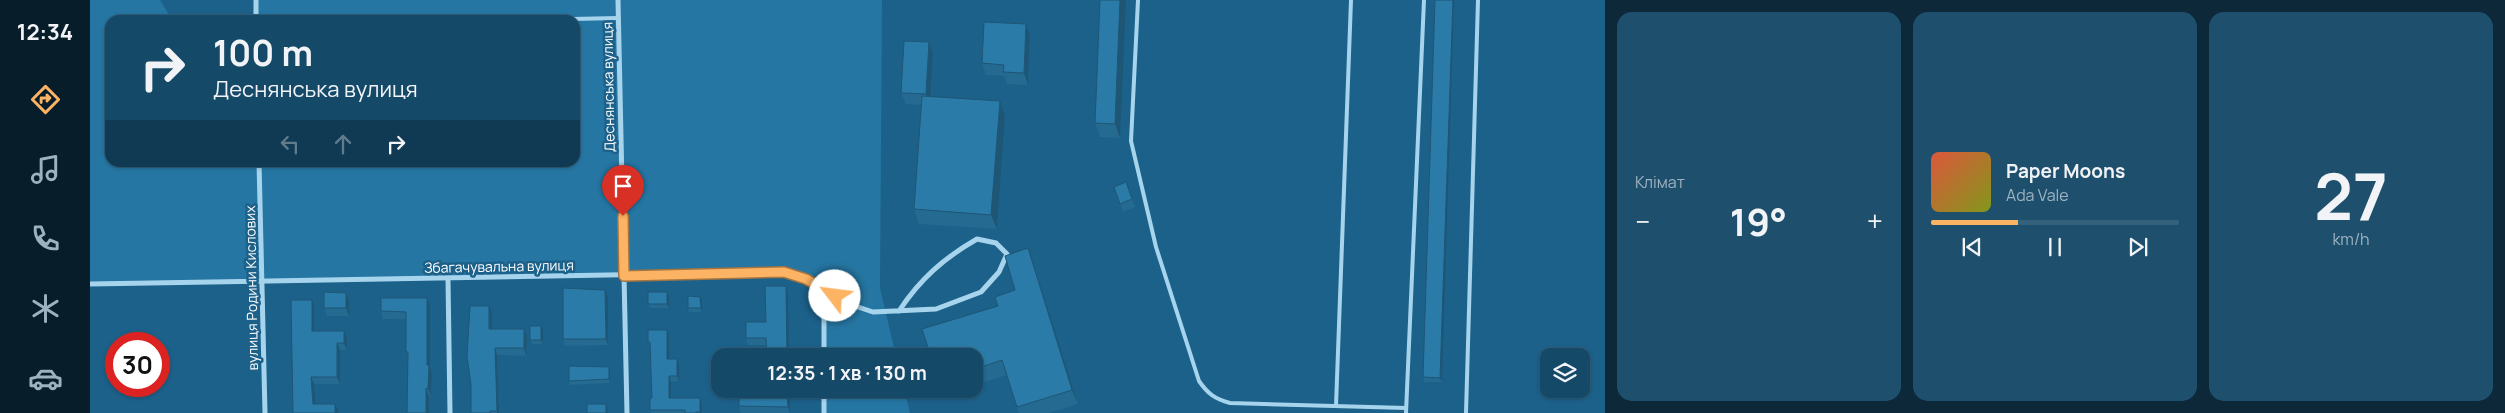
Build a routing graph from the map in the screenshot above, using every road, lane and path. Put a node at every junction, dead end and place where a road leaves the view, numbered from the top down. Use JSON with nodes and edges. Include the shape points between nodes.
{"nodes":[{"id":1,"x":256,"y":0,"type":"edge"},
{"id":2,"x":618,"y":0,"type":"edge"},
{"id":3,"x":1138,"y":0,"type":"edge"},
{"id":4,"x":1351,"y":0,"type":"edge"},
{"id":5,"x":1424,"y":0,"type":"edge"},
{"id":6,"x":1478,"y":0,"type":"edge"},
{"id":7,"x":256,"y":15,"type":"edge"},
{"id":8,"x":618,"y":18,"type":"junction"},
{"id":9,"x":580,"y":19,"type":"edge"},
{"id":10,"x":259,"y":167,"type":"edge"},
{"id":11,"x":624,"y":276,"type":"junction"},
{"id":12,"x":448,"y":278,"type":"junction"},
{"id":13,"x":262,"y":281,"type":"junction"},
{"id":14,"x":90,"y":284,"type":"edge"},
{"id":15,"x":824,"y":289,"type":"junction"},
{"id":16,"x":899,"y":311,"type":"junction"},
{"id":17,"x":824,"y":348,"type":"edge"},
{"id":18,"x":824,"y":398,"type":"edge"},
{"id":19,"x":1336,"y":406,"type":"junction"},
{"id":20,"x":1406,"y":411,"type":"edge"},
{"id":21,"x":265,"y":413,"type":"edge"},
{"id":22,"x":450,"y":413,"type":"edge"},
{"id":23,"x":627,"y":413,"type":"edge"},
{"id":24,"x":824,"y":413,"type":"edge"},
{"id":25,"x":1466,"y":413,"type":"edge"}],
"edges":[{"from":1,"to":7,"type":"street"},
{"from":2,"to":8,"type":"street","name":"Деснянська вулиця"},
{"from":3,"to":19,"type":"lane","via":[[1131,141],[1156,247],[1199,381],[1212,396],[1230,403]]},
{"from":4,"to":19,"type":"lane"},
{"from":5,"to":20,"type":"lane"},
{"from":6,"to":25,"type":"lane"},
{"from":8,"to":9,"type":"lane"},
{"from":8,"to":11,"type":"street","name":"Деснянська вулиця"},
{"from":10,"to":13,"type":"street","name":"вулиця Родини Кислових"},
{"from":11,"to":12,"type":"street","name":"Збагачувальна вулиця"},
{"from":11,"to":15,"type":"street","name":"Збагачувальна вулиця","via":[[784,272]]},
{"from":11,"to":23,"type":"street","name":"Деснянська вулиця"},
{"from":12,"to":13,"type":"street","name":"Збагачувальна вулиця"},
{"from":12,"to":22,"type":"street"},
{"from":13,"to":14,"type":"street","name":"Збагачувальна вулиця"},
{"from":13,"to":21,"type":"street","name":"вулиця Родини Кислових"},
{"from":15,"to":16,"type":"street","name":"Збагачувальна вулиця","via":[[872,312]]},
{"from":15,"to":17,"type":"street"},
{"from":16,"to":16,"type":"street","name":"Збагачувальна вулиця","via":[[936,309],[981,292],[999,272],[1007,254],[996,242],[977,239],[938,264]]},
{"from":18,"to":24,"type":"street"},
{"from":19,"to":20,"type":"lane"}]}
